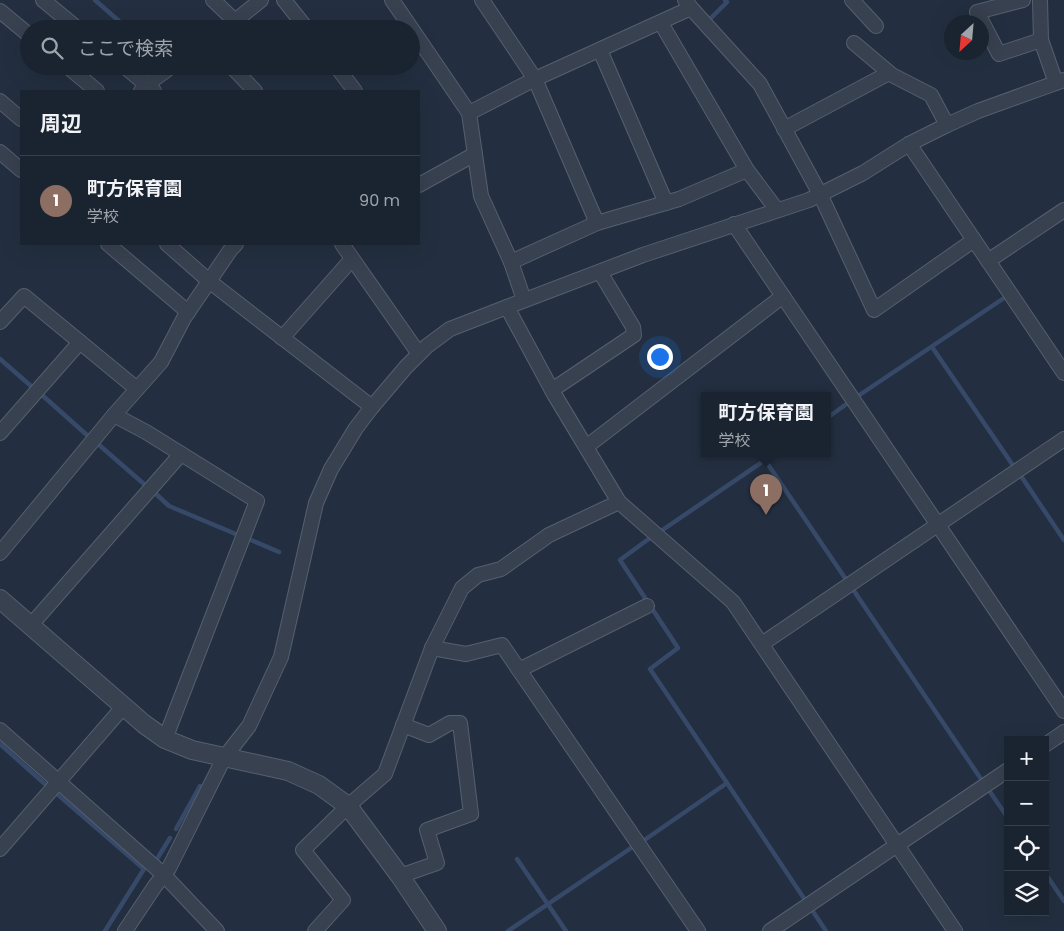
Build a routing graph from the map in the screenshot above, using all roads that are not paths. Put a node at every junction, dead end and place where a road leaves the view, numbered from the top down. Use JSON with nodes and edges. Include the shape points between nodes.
{"nodes":[{"id":1,"x":44,"y":0,"type":"edge"},
{"id":2,"x":213,"y":0,"type":"edge"},
{"id":3,"x":261,"y":0,"type":"edge"},
{"id":4,"x":284,"y":0,"type":"edge"},
{"id":5,"x":392,"y":0,"type":"edge"},
{"id":6,"x":482,"y":0,"type":"edge"},
{"id":7,"x":852,"y":0,"type":"edge"},
{"id":8,"x":1022,"y":0,"type":"edge"},
{"id":9,"x":1040,"y":0,"type":"edge"},
{"id":10,"x":688,"y":4,"type":"edge"},
{"id":11,"x":0,"y":11,"type":"edge"},
{"id":12,"x":67,"y":20,"type":"edge"},
{"id":13,"x":227,"y":20,"type":"edge"},
{"id":14,"x":236,"y":20,"type":"edge"},
{"id":15,"x":299,"y":20,"type":"edge"},
{"id":16,"x":406,"y":20,"type":"edge"},
{"id":17,"x":661,"y":23,"type":"junction"},
{"id":18,"x":876,"y":26,"type":"dead end"},
{"id":19,"x":20,"y":28,"type":"edge"},
{"id":20,"x":1041,"y":40,"type":"junction"},
{"id":21,"x":420,"y":41,"type":"edge"},
{"id":22,"x":854,"y":43,"type":"dead end"},
{"id":23,"x":600,"y":50,"type":"junction"},
{"id":24,"x":889,"y":73,"type":"junction"},
{"id":25,"x":78,"y":75,"type":"edge"},
{"id":26,"x":133,"y":75,"type":"edge"},
{"id":27,"x":162,"y":75,"type":"edge"},
{"id":28,"x":239,"y":75,"type":"edge"},
{"id":29,"x":343,"y":75,"type":"edge"},
{"id":30,"x":535,"y":80,"type":"junction"},
{"id":31,"x":1060,"y":82,"type":"edge"},
{"id":32,"x":147,"y":89,"type":"edge"},
{"id":33,"x":96,"y":90,"type":"edge"},
{"id":34,"x":254,"y":90,"type":"edge"},
{"id":35,"x":354,"y":90,"type":"edge"},
{"id":36,"x":0,"y":101,"type":"edge"},
{"id":37,"x":469,"y":113,"type":"junction"},
{"id":38,"x":20,"y":118,"type":"edge"},
{"id":39,"x":947,"y":126,"type":"junction"},
{"id":40,"x":784,"y":129,"type":"junction"},
{"id":41,"x":909,"y":144,"type":"junction"},
{"id":42,"x":0,"y":152,"type":"edge"},
{"id":43,"x":475,"y":154,"type":"junction"},
{"id":44,"x":20,"y":169,"type":"edge"},
{"id":45,"x":747,"y":170,"type":"junction"},
{"id":46,"x":420,"y":184,"type":"edge"},
{"id":47,"x":820,"y":194,"type":"junction"},
{"id":48,"x":666,"y":203,"type":"junction"},
{"id":49,"x":777,"y":210,"type":"junction"},
{"id":50,"x":1064,"y":210,"type":"edge"},
{"id":51,"x":597,"y":222,"type":"junction"},
{"id":52,"x":734,"y":224,"type":"junction"},
{"id":53,"x":974,"y":240,"type":"junction"},
{"id":54,"x":109,"y":245,"type":"edge"},
{"id":55,"x":168,"y":245,"type":"edge"},
{"id":56,"x":235,"y":245,"type":"edge"},
{"id":57,"x":343,"y":245,"type":"edge"},
{"id":58,"x":352,"y":259,"type":"junction"},
{"id":59,"x":988,"y":261,"type":"junction"},
{"id":60,"x":511,"y":262,"type":"junction"},
{"id":61,"x":600,"y":272,"type":"junction"},
{"id":62,"x":209,"y":281,"type":"junction"},
{"id":63,"x":783,"y":296,"type":"junction"},
{"id":64,"x":524,"y":300,"type":"junction"},
{"id":65,"x":507,"y":307,"type":"junction"},
{"id":66,"x":188,"y":312,"type":"junction"},
{"id":67,"x":0,"y":322,"type":"edge"},
{"id":68,"x":282,"y":338,"type":"junction"},
{"id":69,"x":80,"y":342,"type":"junction"},
{"id":70,"x":419,"y":354,"type":"junction"},
{"id":71,"x":1064,"y":373,"type":"edge"},
{"id":72,"x":137,"y":388,"type":"junction"},
{"id":73,"x":552,"y":390,"type":"junction"},
{"id":74,"x":372,"y":408,"type":"junction"},
{"id":75,"x":114,"y":415,"type":"junction"},
{"id":76,"x":0,"y":433,"type":"edge"},
{"id":77,"x":1064,"y":439,"type":"edge"},
{"id":78,"x":586,"y":447,"type":"junction"},
{"id":79,"x":181,"y":454,"type":"junction"},
{"id":80,"x":619,"y":502,"type":"junction"},
{"id":81,"x":938,"y":524,"type":"junction"},
{"id":82,"x":0,"y":553,"type":"edge"},
{"id":83,"x":0,"y":599,"type":"edge"},
{"id":84,"x":647,"y":606,"type":"dead end"},
{"id":85,"x":31,"y":625,"type":"junction"},
{"id":86,"x":762,"y":644,"type":"junction"},
{"id":87,"x":432,"y":648,"type":"junction"},
{"id":88,"x":519,"y":670,"type":"junction"},
{"id":89,"x":124,"y":706,"type":"junction"},
{"id":90,"x":1064,"y":711,"type":"edge"},
{"id":91,"x":403,"y":725,"type":"junction"},
{"id":92,"x":0,"y":730,"type":"edge"},
{"id":93,"x":1064,"y":732,"type":"edge"},
{"id":94,"x":165,"y":739,"type":"junction"},
{"id":95,"x":1049,"y":742,"type":"edge"},
{"id":96,"x":224,"y":758,"type":"junction"},
{"id":97,"x":1004,"y":773,"type":"edge"},
{"id":98,"x":60,"y":781,"type":"junction"},
{"id":99,"x":348,"y":806,"type":"junction"},
{"id":100,"x":897,"y":845,"type":"junction"},
{"id":101,"x":0,"y":849,"type":"edge"},
{"id":102,"x":164,"y":874,"type":"junction"},
{"id":103,"x":400,"y":876,"type":"junction"},
{"id":104,"x":213,"y":930,"type":"edge"},
{"id":105,"x":125,"y":931,"type":"edge"},
{"id":106,"x":315,"y":931,"type":"edge"},
{"id":107,"x":437,"y":931,"type":"edge"},
{"id":108,"x":698,"y":931,"type":"edge"},
{"id":109,"x":770,"y":931,"type":"edge"},
{"id":110,"x":955,"y":931,"type":"edge"}],
"edges":[{"from":1,"to":12,"type":"street"},
{"from":2,"to":13,"type":"street"},
{"from":3,"to":14,"type":"street"},
{"from":4,"to":15,"type":"street"},
{"from":5,"to":16,"type":"street"},
{"from":6,"to":30,"type":"street"},
{"from":7,"to":18,"type":"street"},
{"from":8,"to":20,"type":"street","via":[[977,12],[999,54]]},
{"from":9,"to":20,"type":"street"},
{"from":10,"to":17,"type":"street"},
{"from":10,"to":40,"type":"street","via":[[760,84]]},
{"from":11,"to":19,"type":"street"},
{"from":17,"to":23,"type":"street"},
{"from":17,"to":45,"type":"street"},
{"from":20,"to":31,"type":"street"},
{"from":21,"to":37,"type":"street"},
{"from":22,"to":24,"type":"street"},
{"from":23,"to":30,"type":"street"},
{"from":23,"to":48,"type":"street"},
{"from":24,"to":39,"type":"street","via":[[931,95]]},
{"from":24,"to":40,"type":"street"},
{"from":25,"to":33,"type":"street"},
{"from":26,"to":32,"type":"street"},
{"from":27,"to":32,"type":"street"},
{"from":28,"to":34,"type":"street"},
{"from":29,"to":35,"type":"street"},
{"from":30,"to":37,"type":"street"},
{"from":30,"to":51,"type":"street"},
{"from":31,"to":39,"type":"street","via":[[978,111]]},
{"from":36,"to":38,"type":"street"},
{"from":37,"to":43,"type":"street"},
{"from":39,"to":41,"type":"street"},
{"from":40,"to":47,"type":"street"},
{"from":41,"to":47,"type":"street"},
{"from":41,"to":53,"type":"street"},
{"from":42,"to":44,"type":"street"},
{"from":43,"to":46,"type":"street"},
{"from":43,"to":60,"type":"street","via":[[481,196]]},
{"from":45,"to":48,"type":"street"},
{"from":45,"to":49,"type":"street"},
{"from":47,"to":49,"type":"street"},
{"from":47,"to":53,"type":"street","via":[[874,310]]},
{"from":48,"to":51,"type":"street"},
{"from":49,"to":52,"type":"street"},
{"from":50,"to":59,"type":"street"},
{"from":51,"to":60,"type":"street"},
{"from":52,"to":61,"type":"street"},
{"from":52,"to":63,"type":"street"},
{"from":53,"to":59,"type":"street"},
{"from":54,"to":66,"type":"street"},
{"from":55,"to":62,"type":"street"},
{"from":56,"to":62,"type":"street"},
{"from":57,"to":58,"type":"street"},
{"from":58,"to":68,"type":"street"},
{"from":58,"to":70,"type":"street"},
{"from":59,"to":71,"type":"street"},
{"from":60,"to":64,"type":"street"},
{"from":61,"to":64,"type":"street"},
{"from":61,"to":73,"type":"street","via":[[633,326],[634,335]]},
{"from":62,"to":66,"type":"street"},
{"from":62,"to":68,"type":"street"},
{"from":63,"to":78,"type":"street"},
{"from":63,"to":81,"type":"street"},
{"from":64,"to":65,"type":"street"},
{"from":65,"to":70,"type":"street","via":[[450,329]]},
{"from":65,"to":73,"type":"street"},
{"from":66,"to":72,"type":"street","via":[[161,362]]},
{"from":67,"to":69,"type":"street","via":[[24,296]]},
{"from":68,"to":74,"type":"street"},
{"from":69,"to":72,"type":"street"},
{"from":69,"to":76,"type":"street"},
{"from":70,"to":74,"type":"street"},
{"from":72,"to":75,"type":"street"},
{"from":73,"to":78,"type":"street"},
{"from":74,"to":96,"type":"street","via":[[331,469],[316,503],[281,657],[249,726]]},
{"from":75,"to":79,"type":"street"},
{"from":75,"to":82,"type":"street"},
{"from":77,"to":81,"type":"street"},
{"from":78,"to":80,"type":"street"},
{"from":79,"to":85,"type":"street"},
{"from":79,"to":94,"type":"street","via":[[257,501]]},
{"from":80,"to":86,"type":"street","via":[[733,602]]},
{"from":80,"to":87,"type":"street","via":[[549,535],[501,569],[478,575],[462,588]]},
{"from":81,"to":86,"type":"street"},
{"from":81,"to":90,"type":"street"},
{"from":83,"to":85,"type":"street"},
{"from":84,"to":88,"type":"street"},
{"from":85,"to":89,"type":"street"},
{"from":86,"to":100,"type":"street"},
{"from":87,"to":88,"type":"street","via":[[466,654],[502,645]]},
{"from":87,"to":91,"type":"street"},
{"from":88,"to":108,"type":"street"},
{"from":89,"to":94,"type":"street"},
{"from":89,"to":98,"type":"street"},
{"from":91,"to":99,"type":"street","via":[[385,774]]},
{"from":91,"to":103,"type":"street","via":[[429,734],[460,723],[471,814],[427,830],[437,863]]},
{"from":92,"to":98,"type":"street"},
{"from":93,"to":95,"type":"street"},
{"from":94,"to":96,"type":"street"},
{"from":96,"to":99,"type":"street","via":[[288,772],[320,785]]},
{"from":96,"to":102,"type":"street"},
{"from":97,"to":100,"type":"street"},
{"from":98,"to":101,"type":"street"},
{"from":98,"to":102,"type":"street"},
{"from":99,"to":103,"type":"street"},
{"from":99,"to":106,"type":"street","via":[[303,850],[343,900]]},
{"from":100,"to":109,"type":"street"},
{"from":100,"to":110,"type":"street"},
{"from":102,"to":104,"type":"street"},
{"from":102,"to":105,"type":"street"},
{"from":103,"to":107,"type":"street"}]}
